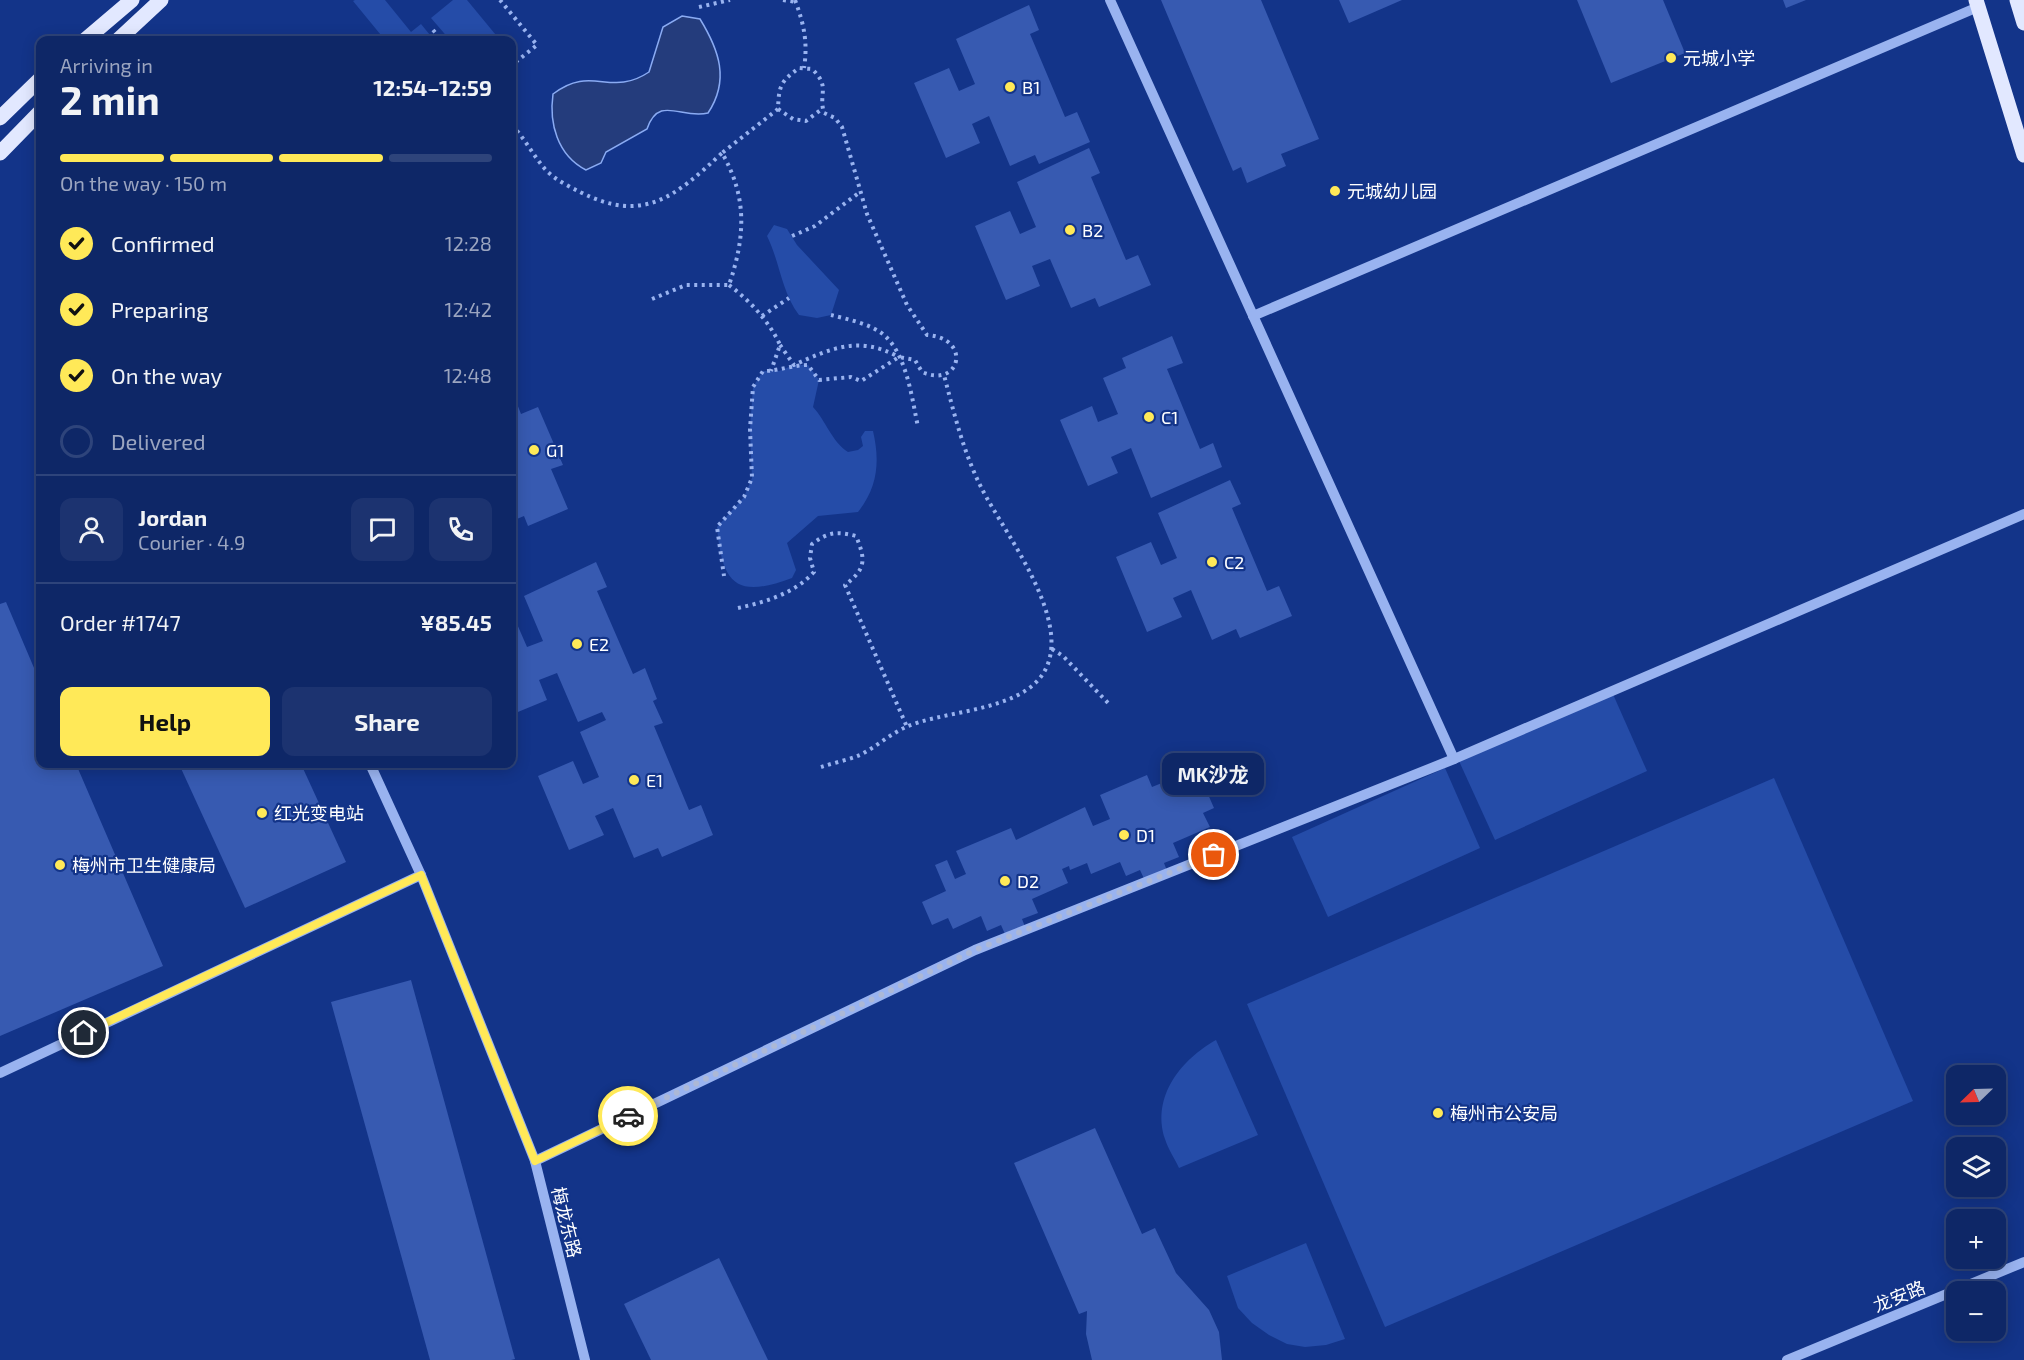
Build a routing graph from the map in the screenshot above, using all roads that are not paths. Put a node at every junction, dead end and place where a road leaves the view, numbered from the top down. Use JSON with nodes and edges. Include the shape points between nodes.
{"nodes":[{"id":1,"x":132,"y":0,"type":"edge"},
{"id":2,"x":162,"y":0,"type":"edge"},
{"id":3,"x":1110,"y":0,"type":"edge"},
{"id":4,"x":2017,"y":0,"type":"edge"},
{"id":5,"x":1977,"y":3,"type":"edge"},
{"id":6,"x":2024,"y":23,"type":"edge"},
{"id":7,"x":90,"y":36,"type":"edge"},
{"id":8,"x":122,"y":36,"type":"edge"},
{"id":9,"x":36,"y":83,"type":"edge"},
{"id":10,"x":36,"y":116,"type":"edge"},
{"id":11,"x":0,"y":118,"type":"edge"},
{"id":12,"x":0,"y":153,"type":"edge"},
{"id":13,"x":2024,"y":155,"type":"edge"},
{"id":14,"x":1253,"y":316,"type":"junction"},
{"id":15,"x":2024,"y":514,"type":"edge"},
{"id":16,"x":1454,"y":759,"type":"junction"},
{"id":17,"x":372,"y":768,"type":"edge"},
{"id":18,"x":421,"y":875,"type":"junction"},
{"id":19,"x":0,"y":1073,"type":"edge"},
{"id":20,"x":535,"y":1161,"type":"junction"},
{"id":21,"x":2024,"y":1262,"type":"edge"},
{"id":22,"x":585,"y":1360,"type":"edge"},
{"id":23,"x":1787,"y":1360,"type":"edge"}],
"edges":[{"from":1,"to":7,"type":"main road"},
{"from":2,"to":8,"type":"main road"},
{"from":3,"to":14,"type":"street"},
{"from":4,"to":6,"type":"main road"},
{"from":5,"to":13,"type":"main road"},
{"from":5,"to":14,"type":"street"},
{"from":9,"to":11,"type":"main road"},
{"from":10,"to":12,"type":"main road"},
{"from":14,"to":16,"type":"street"},
{"from":15,"to":16,"type":"street"},
{"from":16,"to":20,"type":"street","via":[[975,950]]},
{"from":17,"to":18,"type":"street","name":"梅龙东路"},
{"from":18,"to":19,"type":"street"},
{"from":18,"to":20,"type":"street","name":"梅龙东路"},
{"from":20,"to":22,"type":"street","name":"梅龙东路"},
{"from":21,"to":23,"type":"street","name":"龙安路"}]}
